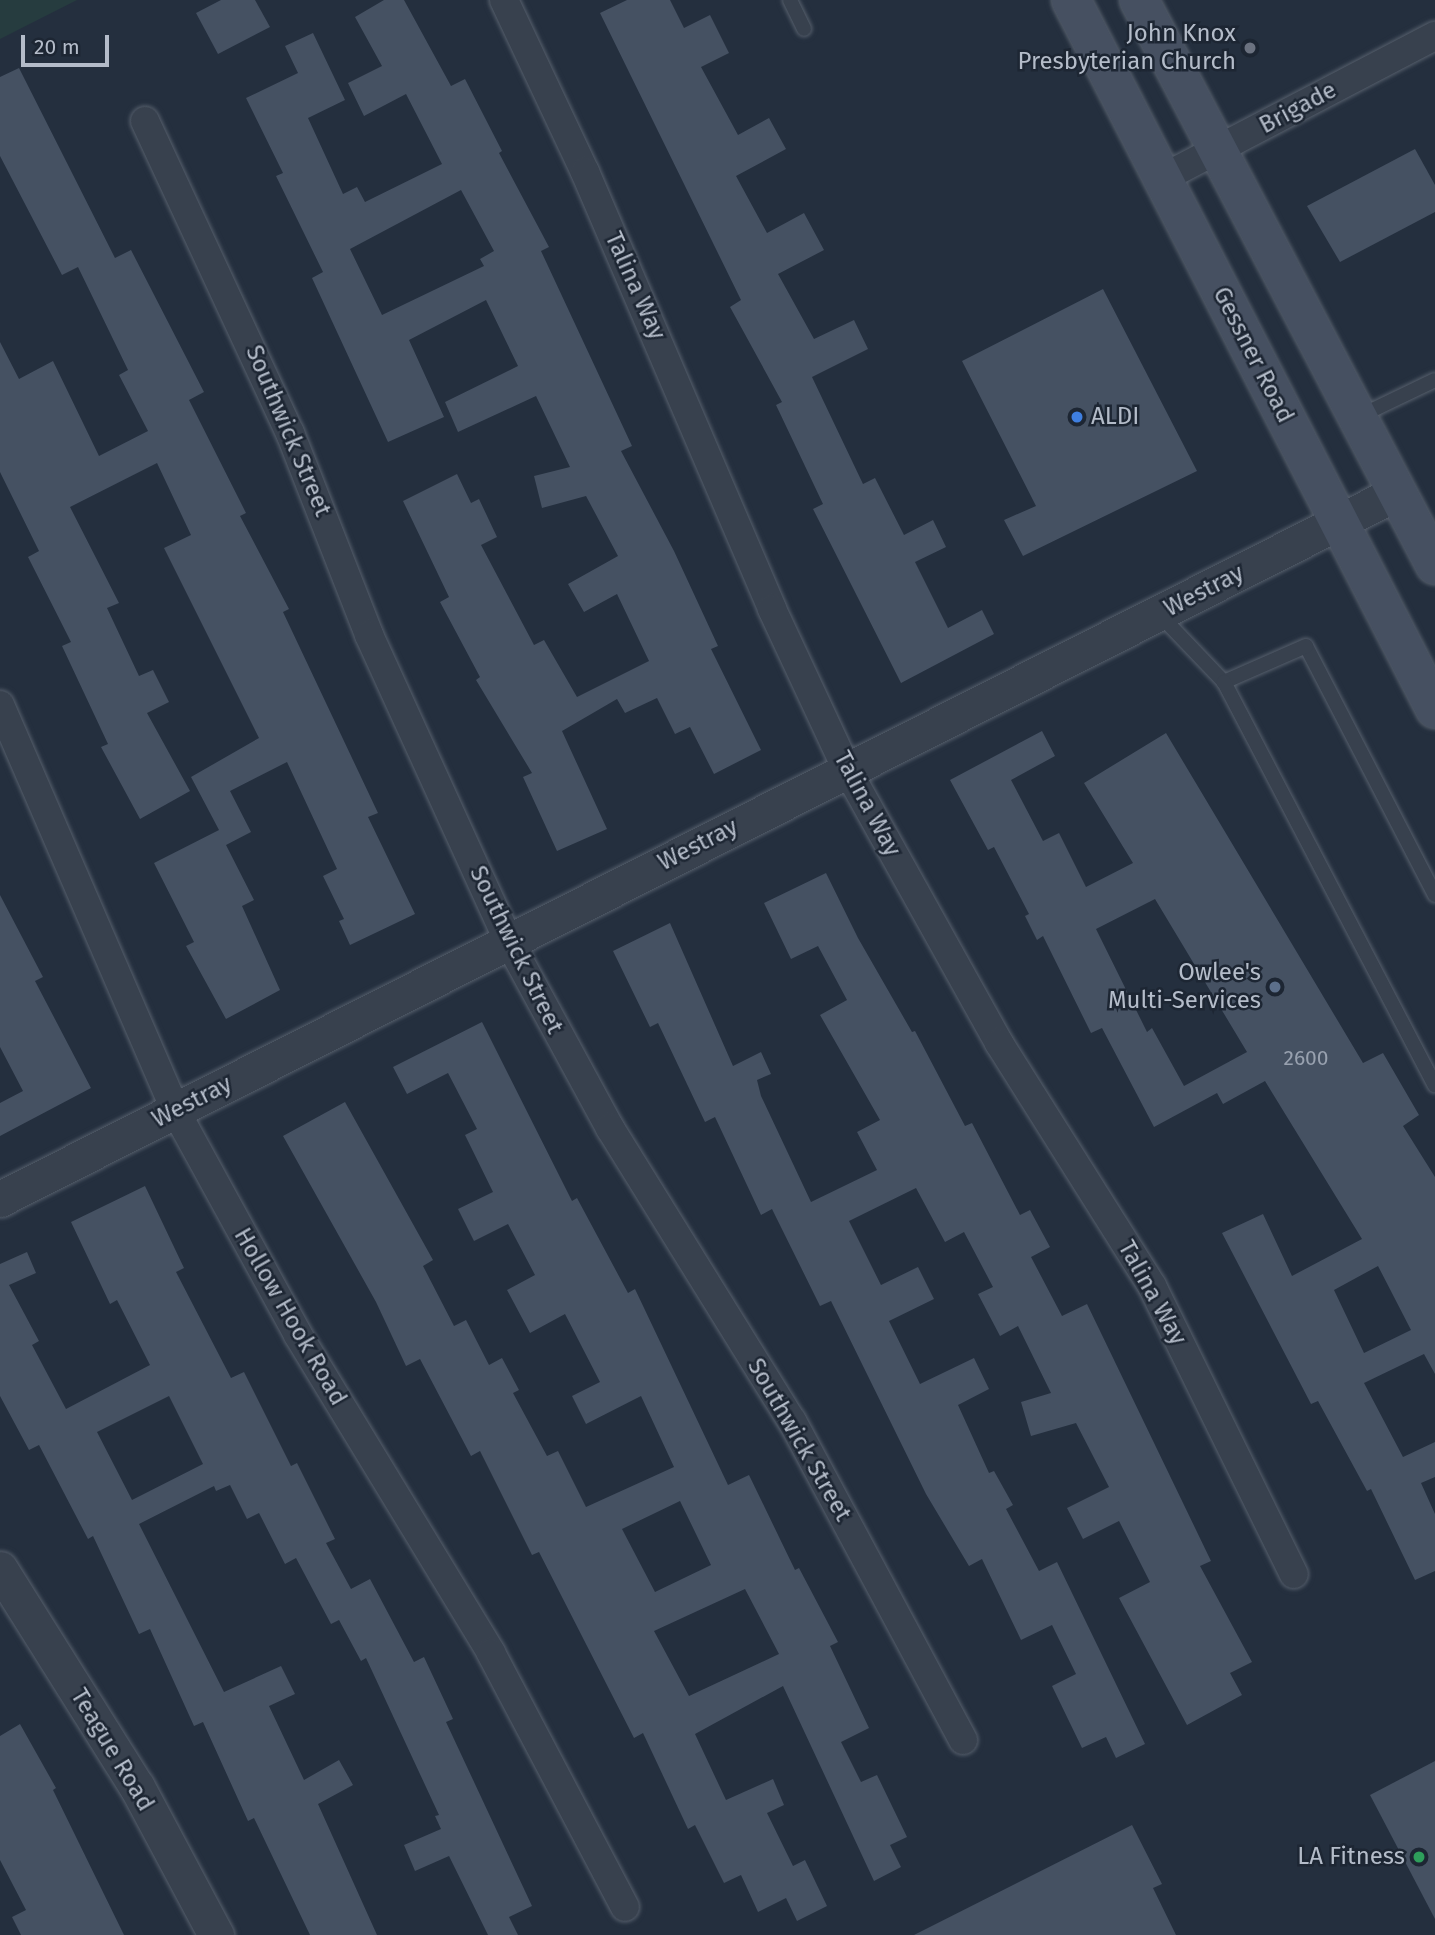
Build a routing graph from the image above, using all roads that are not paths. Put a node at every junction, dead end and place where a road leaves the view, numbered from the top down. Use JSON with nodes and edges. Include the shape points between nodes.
{"nodes":[{"id":1,"x":504,"y":0,"type":"edge"},
{"id":2,"x":790,"y":0,"type":"edge"},
{"id":3,"x":1072,"y":0,"type":"edge"},
{"id":4,"x":1139,"y":0,"type":"edge"},
{"id":5,"x":804,"y":29,"type":"dead end"},
{"id":6,"x":1435,"y":36,"type":"edge"},
{"id":7,"x":145,"y":121,"type":"dead end"},
{"id":8,"x":1217,"y":149,"type":"junction"},
{"id":9,"x":1161,"y":179,"type":"junction"},
{"id":10,"x":1435,"y":380,"type":"edge"},
{"id":11,"x":1358,"y":417,"type":"junction"},
{"id":12,"x":1396,"y":493,"type":"junction"},
{"id":13,"x":1336,"y":523,"type":"junction"},
{"id":14,"x":1435,"y":565,"type":"edge"},
{"id":15,"x":1158,"y":614,"type":"junction"},
{"id":16,"x":1223,"y":682,"type":"junction"},
{"id":17,"x":0,"y":705,"type":"edge"},
{"id":18,"x":1435,"y":709,"type":"edge"},
{"id":19,"x":846,"y":768,"type":"junction"},
{"id":20,"x":1435,"y":895,"type":"edge"},
{"id":21,"x":509,"y":942,"type":"junction"},
{"id":22,"x":1433,"y":1077,"type":"edge"},
{"id":23,"x":175,"y":1110,"type":"junction"},
{"id":24,"x":0,"y":1199,"type":"edge"},
{"id":25,"x":0,"y":1569,"type":"edge"},
{"id":26,"x":1294,"y":1574,"type":"dead end"},
{"id":27,"x":963,"y":1740,"type":"dead end"},
{"id":28,"x":625,"y":1906,"type":"dead end"},
{"id":29,"x":216,"y":1935,"type":"edge"}],
"edges":[{"from":1,"to":19,"type":"street","name":"Talina Way","via":[[585,172],[772,609]]},
{"from":2,"to":5,"type":"lane"},
{"from":3,"to":9,"type":"main road","name":"Gessner Road"},
{"from":4,"to":8,"type":"main road"},
{"from":6,"to":8,"type":"street","name":"Brigade"},
{"from":7,"to":21,"type":"street","name":"Southwick Street","via":[[290,433],[369,635]]},
{"from":8,"to":9,"type":"street","name":"Brigade"},
{"from":8,"to":11,"type":"main road"},
{"from":9,"to":13,"type":"main road","name":"Gessner Road"},
{"from":10,"to":11,"type":"lane"},
{"from":11,"to":12,"type":"main road"},
{"from":12,"to":13,"type":"street","name":"Westray"},
{"from":12,"to":14,"type":"main road"},
{"from":13,"to":15,"type":"street","name":"Westray"},
{"from":13,"to":18,"type":"main road","name":"Gessner Road"},
{"from":15,"to":16,"type":"lane"},
{"from":15,"to":19,"type":"street","name":"Westray"},
{"from":16,"to":20,"type":"lane","via":[[1306,646]]},
{"from":16,"to":22,"type":"lane"},
{"from":17,"to":23,"type":"street","name":"Hollow Hook Road"},
{"from":19,"to":21,"type":"street","name":"Westray"},
{"from":19,"to":26,"type":"street","name":"Talina Way","via":[[999,1043],[1152,1286],[1265,1506]]},
{"from":21,"to":23,"type":"street","name":"Westray"},
{"from":21,"to":27,"type":"street","name":"Southwick Street","via":[[610,1128],[792,1421]]},
{"from":23,"to":24,"type":"street","name":"Westray"},
{"from":23,"to":28,"type":"street","name":"Hollow Hook Road","via":[[298,1335],[491,1653]]},
{"from":25,"to":29,"type":"street","name":"Teague Road","via":[[136,1787]]}]}
